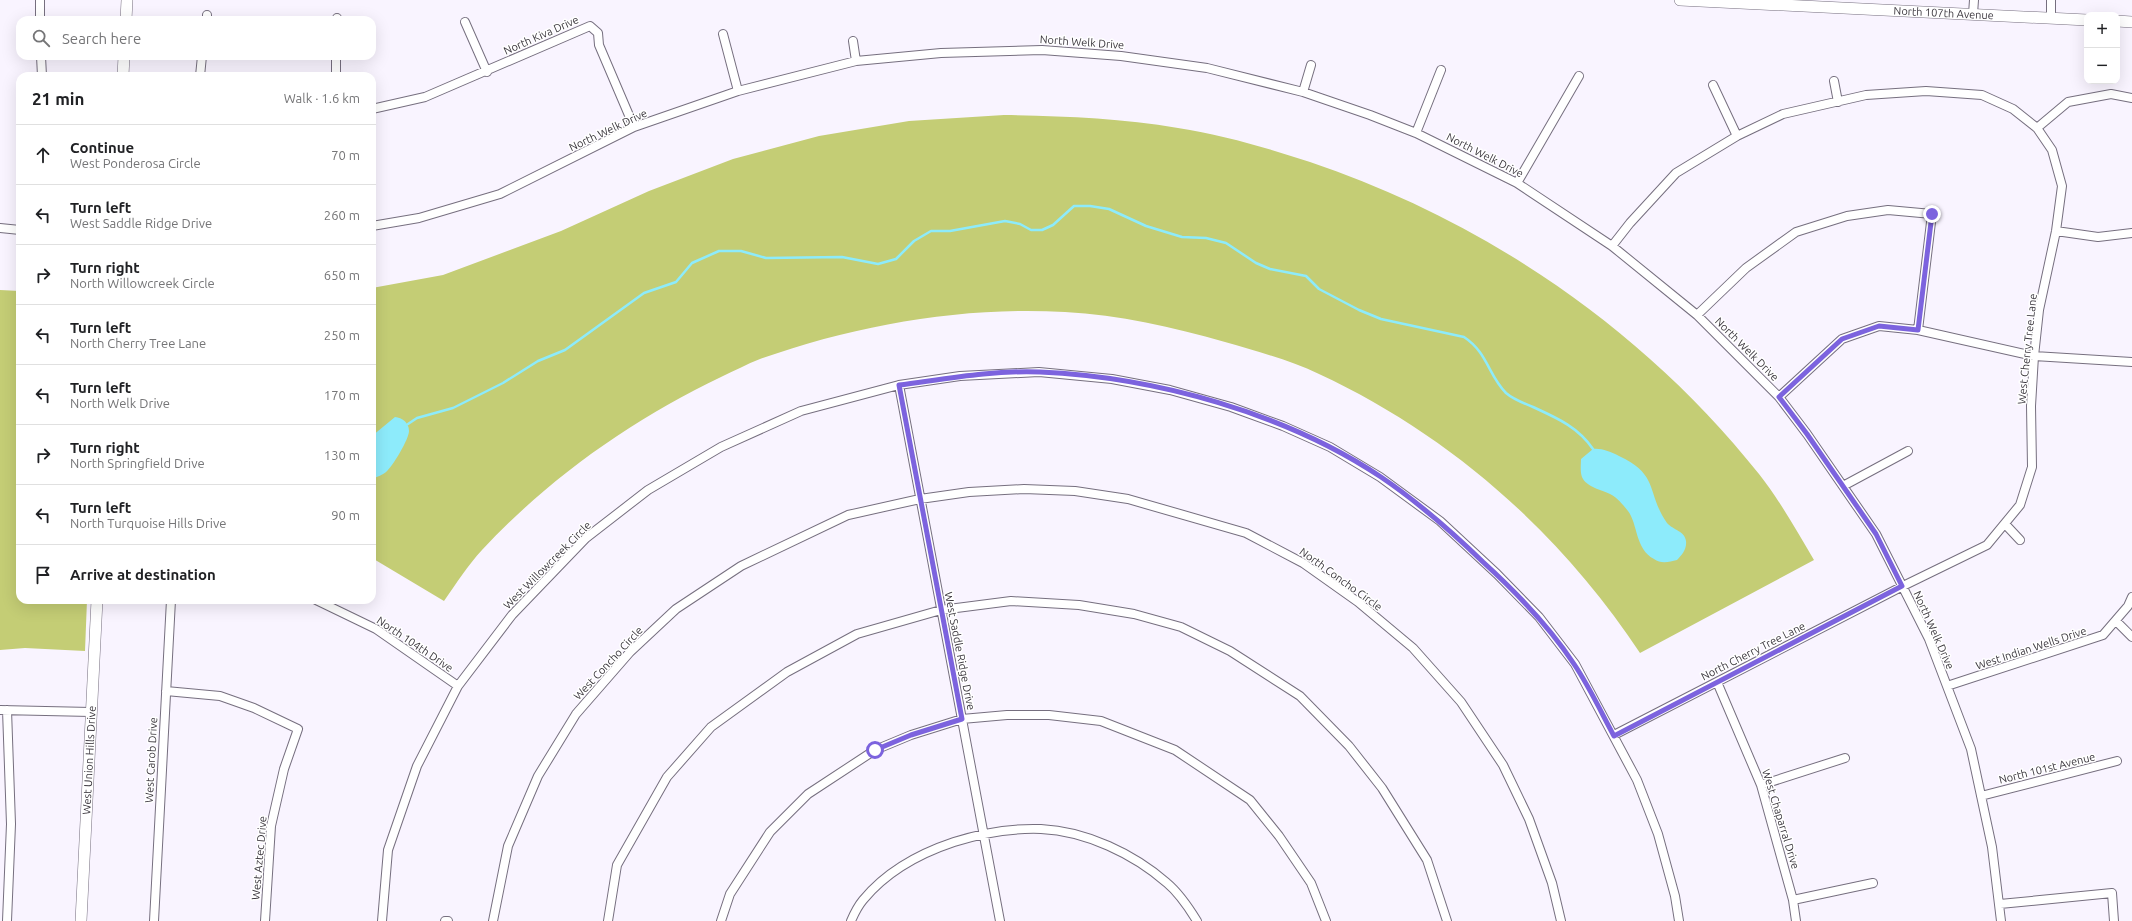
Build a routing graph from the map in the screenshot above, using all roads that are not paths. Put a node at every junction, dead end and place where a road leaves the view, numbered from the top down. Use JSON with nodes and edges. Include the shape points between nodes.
{"nodes":[{"id":1,"x":40,"y":0,"type":"edge"},
{"id":2,"x":127,"y":0,"type":"edge"},
{"id":3,"x":1680,"y":0,"type":"edge"},
{"id":4,"x":1974,"y":0,"type":"edge"},
{"id":5,"x":2051,"y":0,"type":"edge"},
{"id":6,"x":1722,"y":1,"type":"edge"},
{"id":7,"x":1973,"y":14,"type":"junction"},
{"id":8,"x":40,"y":16,"type":"edge"},
{"id":9,"x":126,"y":16,"type":"edge"},
{"id":10,"x":2051,"y":18,"type":"junction"},
{"id":11,"x":2084,"y":20,"type":"edge"},
{"id":12,"x":465,"y":22,"type":"dead end"},
{"id":13,"x":2120,"y":22,"type":"edge"},
{"id":14,"x":2132,"y":22,"type":"edge"},
{"id":15,"x":723,"y":34,"type":"dead end"},
{"id":16,"x":853,"y":41,"type":"dead end"},
{"id":17,"x":41,"y":60,"type":"edge"},
{"id":18,"x":124,"y":60,"type":"edge"},
{"id":19,"x":202,"y":60,"type":"edge"},
{"id":20,"x":336,"y":60,"type":"edge"},
{"id":21,"x":856,"y":61,"type":"junction"},
{"id":22,"x":1311,"y":65,"type":"dead end"},
{"id":23,"x":1441,"y":70,"type":"dead end"},
{"id":24,"x":42,"y":72,"type":"edge"},
{"id":25,"x":123,"y":72,"type":"edge"},
{"id":26,"x":200,"y":72,"type":"edge"},
{"id":27,"x":336,"y":72,"type":"edge"},
{"id":28,"x":487,"y":72,"type":"junction"},
{"id":29,"x":1579,"y":76,"type":"dead end"},
{"id":30,"x":1834,"y":81,"type":"dead end"},
{"id":31,"x":1713,"y":84,"type":"dead end"},
{"id":32,"x":738,"y":91,"type":"junction"},
{"id":33,"x":1303,"y":92,"type":"junction"},
{"id":34,"x":2132,"y":98,"type":"edge"},
{"id":35,"x":1838,"y":102,"type":"junction"},
{"id":36,"x":376,"y":108,"type":"edge"},
{"id":37,"x":634,"y":127,"type":"junction"},
{"id":38,"x":2037,"y":128,"type":"junction"},
{"id":39,"x":1416,"y":133,"type":"junction"},
{"id":40,"x":1737,"y":136,"type":"junction"},
{"id":41,"x":1517,"y":183,"type":"junction"},
{"id":42,"x":376,"y":225,"type":"edge"},
{"id":43,"x":0,"y":228,"type":"edge"},
{"id":44,"x":16,"y":230,"type":"edge"},
{"id":45,"x":2056,"y":231,"type":"junction"},
{"id":46,"x":2132,"y":233,"type":"edge"},
{"id":47,"x":1612,"y":246,"type":"junction"},
{"id":48,"x":1697,"y":315,"type":"junction"},
{"id":49,"x":1918,"y":330,"type":"junction"},
{"id":50,"x":2034,"y":356,"type":"junction"},
{"id":51,"x":2132,"y":362,"type":"edge"},
{"id":52,"x":899,"y":385,"type":"junction"},
{"id":53,"x":1779,"y":397,"type":"junction"},
{"id":54,"x":1908,"y":451,"type":"dead end"},
{"id":55,"x":1843,"y":486,"type":"junction"},
{"id":56,"x":920,"y":499,"type":"junction"},
{"id":57,"x":2005,"y":524,"type":"junction"},
{"id":58,"x":2020,"y":540,"type":"dead end"},
{"id":59,"x":1902,"y":586,"type":"junction"},
{"id":60,"x":2132,"y":597,"type":"edge"},
{"id":61,"x":96,"y":604,"type":"edge"},
{"id":62,"x":171,"y":604,"type":"edge"},
{"id":63,"x":324,"y":604,"type":"edge"},
{"id":64,"x":941,"y":610,"type":"junction"},
{"id":65,"x":2116,"y":621,"type":"junction"},
{"id":66,"x":2132,"y":637,"type":"edge"},
{"id":67,"x":1717,"y":682,"type":"junction"},
{"id":68,"x":458,"y":686,"type":"junction"},
{"id":69,"x":1947,"y":686,"type":"junction"},
{"id":70,"x":166,"y":692,"type":"junction"},
{"id":71,"x":3,"y":710,"type":"edge"},
{"id":72,"x":91,"y":712,"type":"junction"},
{"id":73,"x":962,"y":719,"type":"junction"},
{"id":74,"x":1614,"y":736,"type":"junction"},
{"id":75,"x":1845,"y":758,"type":"dead end"},
{"id":76,"x":2117,"y":761,"type":"dead end"},
{"id":77,"x":1762,"y":786,"type":"junction"},
{"id":78,"x":1981,"y":796,"type":"junction"},
{"id":79,"x":983,"y":833,"type":"junction"},
{"id":80,"x":1873,"y":883,"type":"dead end"},
{"id":81,"x":1793,"y":900,"type":"junction"},
{"id":82,"x":2000,"y":904,"type":"junction"},
{"id":83,"x":7,"y":921,"type":"edge"},
{"id":84,"x":81,"y":921,"type":"edge"},
{"id":85,"x":154,"y":921,"type":"edge"},
{"id":86,"x":265,"y":921,"type":"edge"},
{"id":87,"x":382,"y":921,"type":"edge"},
{"id":88,"x":445,"y":921,"type":"edge"},
{"id":89,"x":448,"y":921,"type":"edge"},
{"id":90,"x":493,"y":921,"type":"edge"},
{"id":91,"x":608,"y":921,"type":"edge"},
{"id":92,"x":721,"y":921,"type":"edge"},
{"id":93,"x":851,"y":921,"type":"edge"},
{"id":94,"x":1000,"y":921,"type":"edge"},
{"id":95,"x":1198,"y":921,"type":"edge"},
{"id":96,"x":1326,"y":921,"type":"edge"},
{"id":97,"x":1447,"y":921,"type":"edge"},
{"id":98,"x":1561,"y":921,"type":"edge"},
{"id":99,"x":1679,"y":921,"type":"edge"},
{"id":100,"x":1796,"y":921,"type":"edge"},
{"id":101,"x":2001,"y":921,"type":"edge"},
{"id":102,"x":2114,"y":921,"type":"edge"}],
"edges":[{"from":1,"to":8,"type":"street"},
{"from":2,"to":9,"type":"main road"},
{"from":3,"to":6,"type":"main road","name":"North 107th Avenue"},
{"from":4,"to":7,"type":"street"},
{"from":5,"to":10,"type":"street"},
{"from":6,"to":7,"type":"main road","name":"North 107th Avenue"},
{"from":7,"to":10,"type":"main road","name":"North 107th Avenue"},
{"from":10,"to":11,"type":"main road","name":"North 107th Avenue"},
{"from":12,"to":28,"type":"street"},
{"from":13,"to":14,"type":"main road"},
{"from":15,"to":32,"type":"street"},
{"from":16,"to":21,"type":"street"},
{"from":17,"to":24,"type":"street"},
{"from":18,"to":25,"type":"main road"},
{"from":19,"to":26,"type":"street"},
{"from":20,"to":27,"type":"street"},
{"from":21,"to":32,"type":"street","name":"North Welk Drive"},
{"from":21,"to":33,"type":"street","name":"North Welk Drive","via":[[940,53],[1042,50],[1121,56],[1207,68]]},
{"from":22,"to":33,"type":"street"},
{"from":23,"to":39,"type":"street"},
{"from":28,"to":36,"type":"street","name":"North Kiva Drive","via":[[425,97]]},
{"from":28,"to":37,"type":"street","name":"North Kiva Drive","via":[[590,26],[598,33],[599,45]]},
{"from":29,"to":41,"type":"street"},
{"from":30,"to":35,"type":"street"},
{"from":31,"to":40,"type":"street"},
{"from":32,"to":37,"type":"street","name":"North Welk Drive"},
{"from":33,"to":39,"type":"street","name":"North Welk Drive"},
{"from":34,"to":38,"type":"street","via":[[2111,94],[2068,102]]},
{"from":35,"to":38,"type":"street","name":"West Cherry Tree Lane","via":[[1866,95],[1926,91],[1982,95],[2013,109]]},
{"from":35,"to":40,"type":"street","name":"West Cherry Tree Lane","via":[[1783,114]]},
{"from":37,"to":42,"type":"street","name":"North Welk Drive","via":[[500,194],[419,218]]},
{"from":38,"to":45,"type":"street","name":"West Cherry Tree Lane","via":[[2052,150],[2062,186]]},
{"from":39,"to":41,"type":"street","name":"North Welk Drive"},
{"from":40,"to":47,"type":"street","name":"West Cherry Tree Lane","via":[[1676,173]]},
{"from":41,"to":47,"type":"street","name":"North Welk Drive"},
{"from":43,"to":44,"type":"street"},
{"from":45,"to":46,"type":"street","via":[[2098,238]]},
{"from":45,"to":50,"type":"street","name":"West Cherry Tree Lane","via":[[2039,310]]},
{"from":47,"to":48,"type":"street","name":"North Welk Drive"},
{"from":48,"to":49,"type":"street","via":[[1746,268],[1796,232],[1847,216],[1888,210],[1932,214]]},
{"from":48,"to":53,"type":"street","name":"North Welk Drive"},
{"from":49,"to":50,"type":"street"},
{"from":49,"to":53,"type":"street","via":[[1879,326],[1842,339]]},
{"from":50,"to":51,"type":"street"},
{"from":50,"to":57,"type":"street","name":"West Cherry Tree Lane","via":[[2031,406],[2032,467],[2020,505]]},
{"from":52,"to":56,"type":"street","name":"West Saddle Ridge Drive"},
{"from":52,"to":68,"type":"street","name":"West Willowcreek Circle","via":[[801,411],[721,447],[648,490],[586,538],[512,615]]},
{"from":52,"to":74,"type":"street","name":"West Willowcreek Circle","via":[[960,376],[1039,372],[1112,379],[1170,390],[1231,407],[1283,426],[1330,448],[1380,477],[1440,521],[1497,574],[1539,617],[1575,664]]},
{"from":53,"to":55,"type":"street","name":"North Welk Drive"},
{"from":54,"to":55,"type":"street"},
{"from":55,"to":59,"type":"street","name":"North Welk Drive","via":[[1876,534]]},
{"from":56,"to":64,"type":"street","name":"West Saddle Ridge Drive"},
{"from":56,"to":90,"type":"street","name":"West Concho Circle","via":[[848,515],[741,566],[676,608],[630,652],[576,714],[538,776],[508,846]]},
{"from":56,"to":98,"type":"street","name":"North Concho Circle","via":[[969,492],[1024,489],[1074,491],[1128,499],[1246,533],[1303,563],[1358,602],[1413,648],[1461,702],[1503,765],[1530,819],[1552,883]]},
{"from":57,"to":58,"type":"street"},
{"from":57,"to":59,"type":"street","name":"West Cherry Tree Lane","via":[[1987,546]]},
{"from":59,"to":67,"type":"street","name":"North Cherry Tree Lane"},
{"from":59,"to":69,"type":"street","name":"North Welk Drive","via":[[1929,638]]},
{"from":60,"to":65,"type":"street","name":"West Indian Wells Drive"},
{"from":61,"to":72,"type":"main road","name":"West Union Hills Drive"},
{"from":62,"to":70,"type":"street","name":"West Carob Drive"},
{"from":63,"to":68,"type":"street","name":"North 104th Drive","via":[[376,629]]},
{"from":64,"to":73,"type":"street","name":"West Saddle Ridge Drive"},
{"from":64,"to":91,"type":"street","via":[[857,634],[787,672],[711,727],[667,778],[617,865]]},
{"from":64,"to":97,"type":"street","via":[[1011,601],[1079,605],[1134,614],[1181,627],[1230,651],[1300,696],[1349,746],[1382,788],[1427,860]]},
{"from":65,"to":66,"type":"street"},
{"from":65,"to":69,"type":"street","name":"West Indian Wells Drive","via":[[2103,636]]},
{"from":67,"to":74,"type":"street","name":"North Cherry Tree Lane"},
{"from":67,"to":77,"type":"street","name":"West Chaparral Drive"},
{"from":68,"to":87,"type":"street","name":"West Willowcreek Circle","via":[[417,766],[388,850]]},
{"from":69,"to":78,"type":"street","name":"North Welk Drive","via":[[1971,749]]},
{"from":70,"to":85,"type":"street","name":"West Carob Drive"},
{"from":70,"to":86,"type":"street","name":"West Aztec Drive","via":[[220,696],[254,708],[298,729],[284,769],[271,826]]},
{"from":71,"to":72,"type":"street"},
{"from":71,"to":83,"type":"street","via":[[10,824]]},
{"from":72,"to":84,"type":"main road","name":"West Union Hills Drive"},
{"from":73,"to":79,"type":"street","name":"West Saddle Ridge Drive"},
{"from":73,"to":92,"type":"street","via":[[911,735],[875,750],[808,794],[770,832],[730,894]]},
{"from":73,"to":96,"type":"street","via":[[1007,714],[1049,715],[1101,721],[1175,750],[1250,800],[1279,836],[1311,883]]},
{"from":74,"to":99,"type":"street","name":"West Willowcreek Circle","via":[[1637,780],[1658,834]]},
{"from":75,"to":77,"type":"street"},
{"from":76,"to":78,"type":"street","name":"North 101st Avenue"},
{"from":77,"to":81,"type":"street","name":"West Chaparral Drive"},
{"from":78,"to":82,"type":"street","name":"North Welk Drive"},
{"from":79,"to":93,"type":"street","via":[[933,849],[893,872],[862,900]]},
{"from":79,"to":94,"type":"street","name":"West Saddle Ridge Drive"},
{"from":79,"to":95,"type":"street","via":[[1042,829],[1104,843],[1143,865],[1168,884]]},
{"from":80,"to":81,"type":"street"},
{"from":81,"to":100,"type":"street","name":"West Chaparral Drive"},
{"from":82,"to":101,"type":"street","name":"North Welk Drive"},
{"from":82,"to":102,"type":"street","via":[[2112,893]]},
{"from":88,"to":89,"type":"street"}]}
